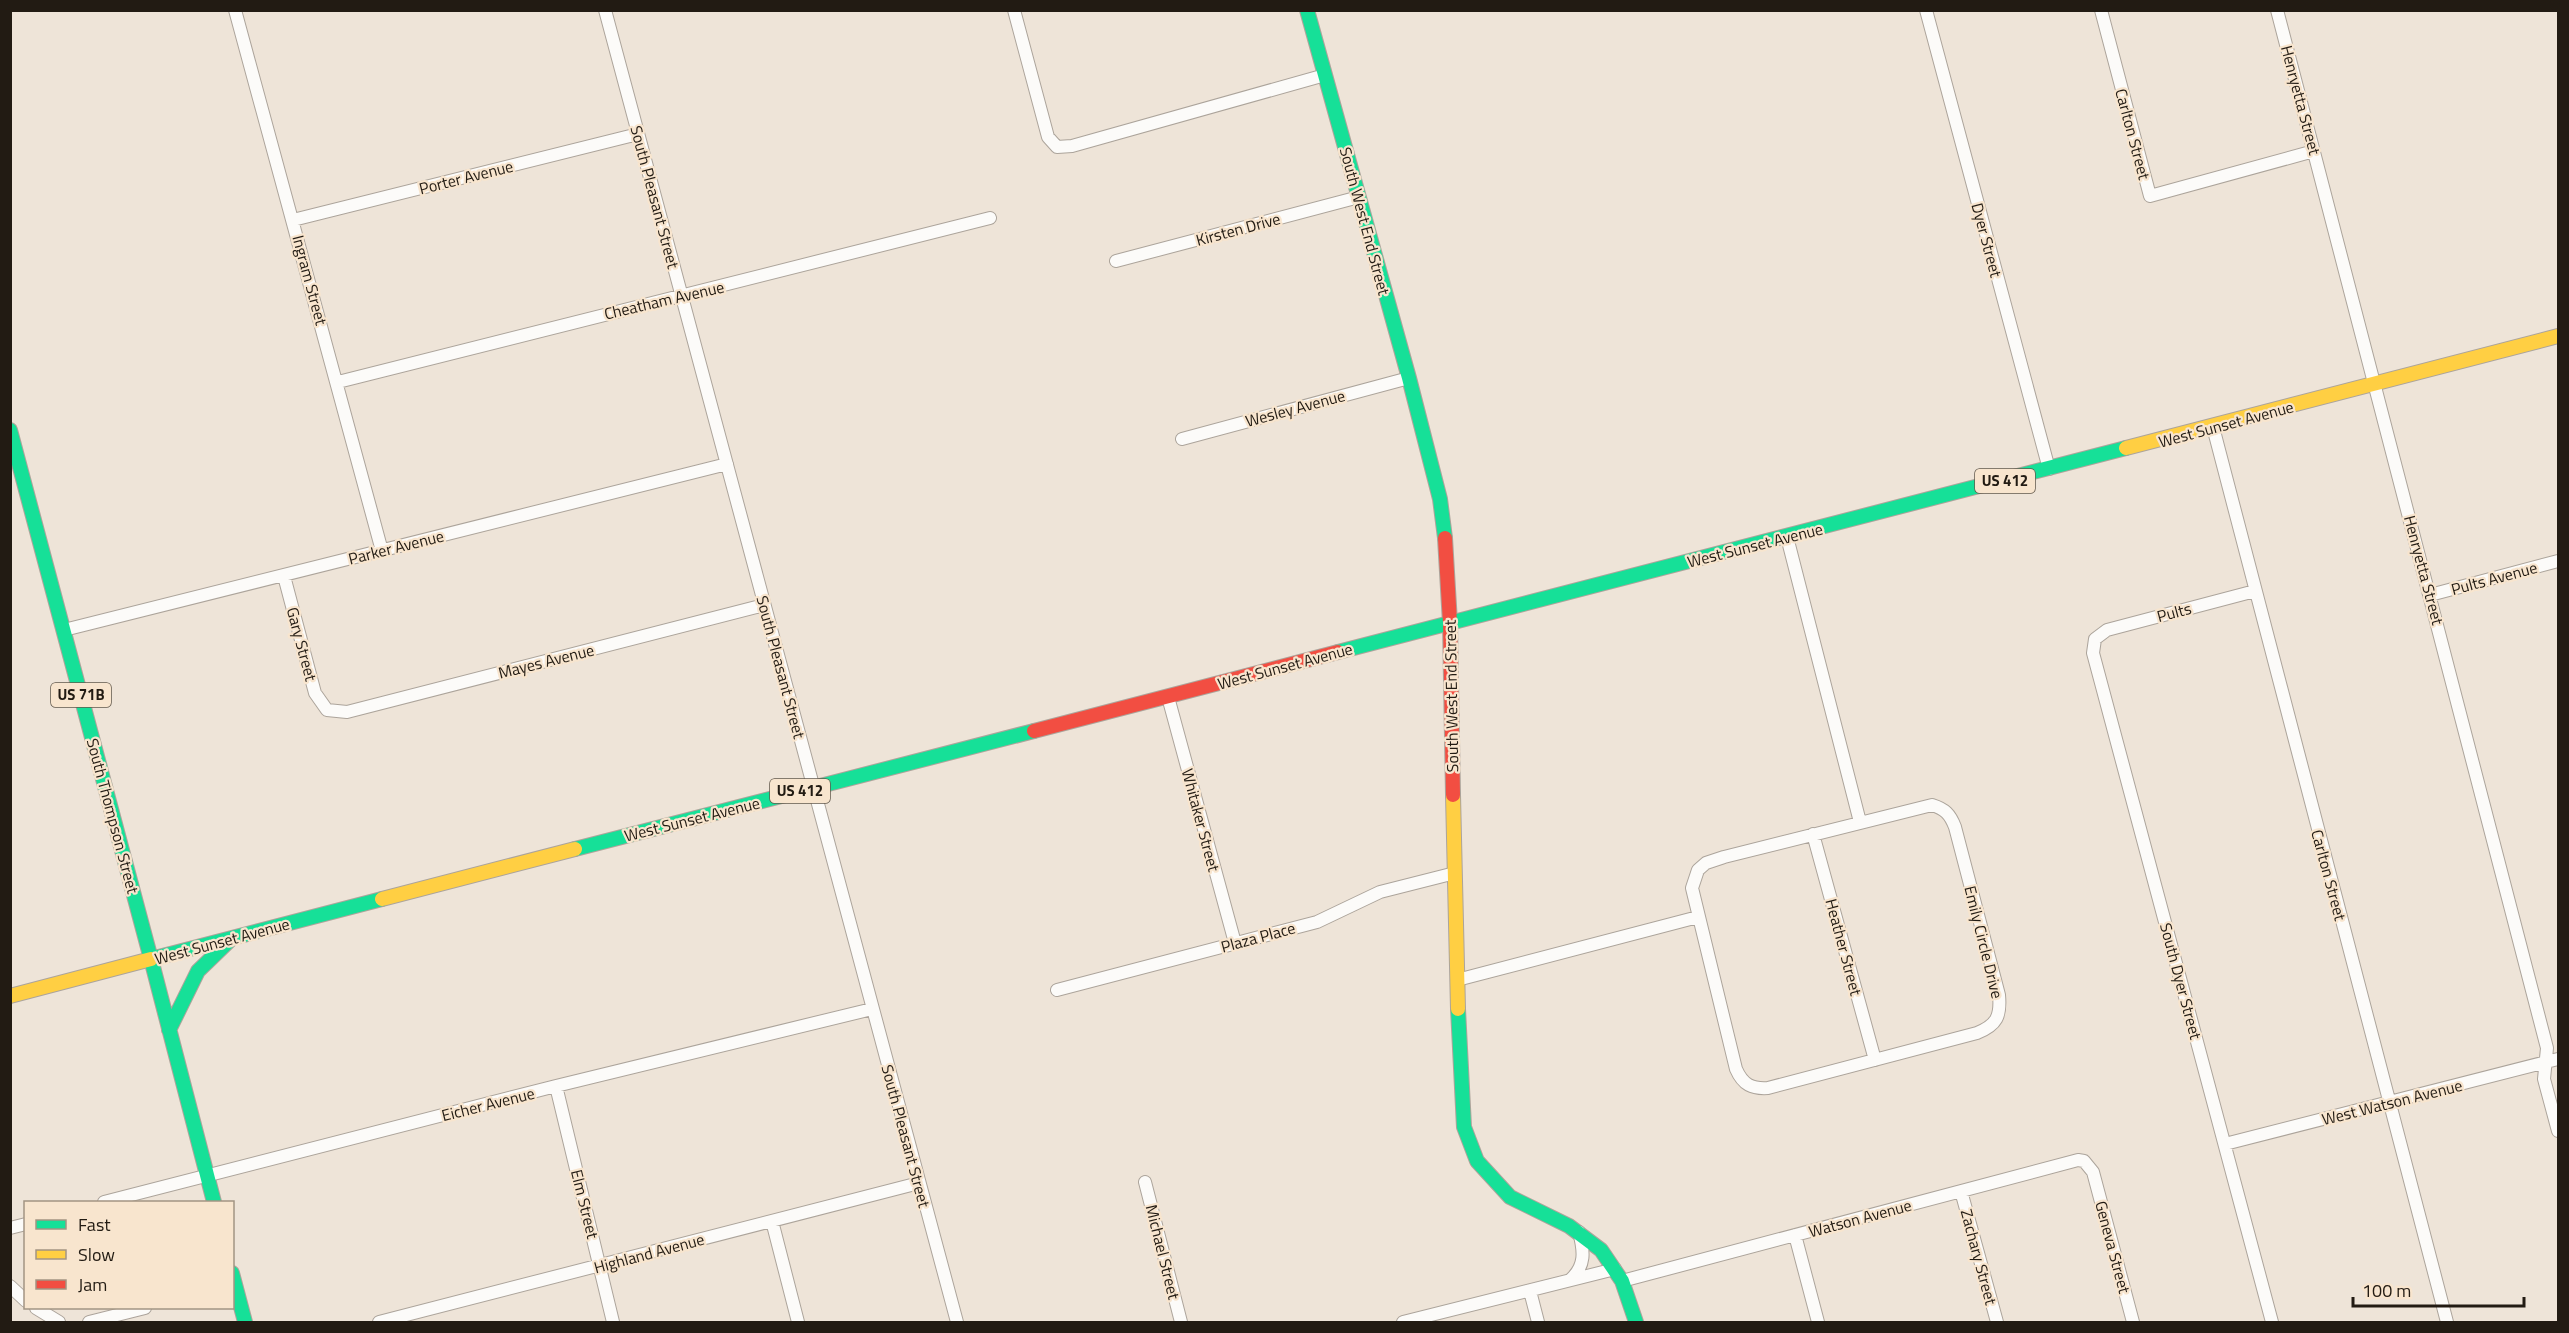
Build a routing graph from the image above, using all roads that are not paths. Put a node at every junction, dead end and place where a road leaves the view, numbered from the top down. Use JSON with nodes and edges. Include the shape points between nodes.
{"nodes":[{"id":1,"x":235,"y":10,"type":"edge"},
{"id":2,"x":605,"y":10,"type":"edge"},
{"id":3,"x":1014,"y":10,"type":"edge"},
{"id":4,"x":1307,"y":10,"type":"edge"},
{"id":5,"x":1926,"y":10,"type":"edge"},
{"id":6,"x":2101,"y":10,"type":"edge"},
{"id":7,"x":2277,"y":10,"type":"edge"},
{"id":8,"x":1325,"y":75,"type":"junction"},
{"id":9,"x":638,"y":134,"type":"junction"},
{"id":10,"x":2314,"y":151,"type":"junction"},
{"id":11,"x":1359,"y":197,"type":"junction"},
{"id":12,"x":990,"y":218,"type":"dead end"},
{"id":13,"x":293,"y":220,"type":"junction"},
{"id":14,"x":1116,"y":261,"type":"dead end"},
{"id":15,"x":681,"y":296,"type":"junction"},
{"id":16,"x":2559,"y":336,"type":"edge"},
{"id":17,"x":1408,"y":378,"type":"junction"},
{"id":18,"x":338,"y":382,"type":"junction"},
{"id":19,"x":2375,"y":384,"type":"junction"},
{"id":20,"x":2213,"y":428,"type":"junction"},
{"id":21,"x":10,"y":430,"type":"edge"},
{"id":22,"x":1182,"y":439,"type":"dead end"},
{"id":23,"x":727,"y":464,"type":"junction"},
{"id":24,"x":2049,"y":469,"type":"junction"},
{"id":25,"x":1787,"y":537,"type":"junction"},
{"id":26,"x":382,"y":550,"type":"junction"},
{"id":27,"x":2559,"y":561,"type":"edge"},
{"id":28,"x":284,"y":576,"type":"junction"},
{"id":29,"x":2255,"y":591,"type":"junction"},
{"id":30,"x":2430,"y":595,"type":"junction"},
{"id":31,"x":764,"y":605,"type":"junction"},
{"id":32,"x":1450,"y":623,"type":"junction"},
{"id":33,"x":64,"y":630,"type":"junction"},
{"id":34,"x":2095,"y":639,"type":"joint"},
{"id":35,"x":1168,"y":697,"type":"junction"},
{"id":36,"x":327,"y":710,"type":"joint"},
{"id":37,"x":812,"y":788,"type":"junction"},
{"id":38,"x":1860,"y":822,"type":"junction"},
{"id":39,"x":1813,"y":834,"type":"junction"},
{"id":40,"x":1455,"y":873,"type":"junction"},
{"id":41,"x":1698,"y":917,"type":"junction"},
{"id":42,"x":233,"y":938,"type":"junction"},
{"id":43,"x":1235,"y":943,"type":"junction"},
{"id":44,"x":150,"y":959,"type":"junction"},
{"id":45,"x":1457,"y":980,"type":"junction"},
{"id":46,"x":1057,"y":990,"type":"dead end"},
{"id":47,"x":10,"y":996,"type":"edge"},
{"id":48,"x":872,"y":1009,"type":"junction"},
{"id":49,"x":169,"y":1030,"type":"junction"},
{"id":50,"x":2559,"y":1059,"type":"edge"},
{"id":51,"x":1875,"y":1060,"type":"junction"},
{"id":52,"x":2546,"y":1063,"type":"junction"},
{"id":53,"x":556,"y":1086,"type":"junction"},
{"id":54,"x":2389,"y":1103,"type":"junction"},
{"id":55,"x":2559,"y":1131,"type":"edge"},
{"id":56,"x":2225,"y":1144,"type":"junction"},
{"id":57,"x":2093,"y":1172,"type":"joint"},
{"id":58,"x":207,"y":1175,"type":"junction"},
{"id":59,"x":1145,"y":1182,"type":"dead end"},
{"id":60,"x":919,"y":1183,"type":"junction"},
{"id":61,"x":1961,"y":1191,"type":"junction"},
{"id":62,"x":111,"y":1201,"type":"edge"},
{"id":63,"x":214,"y":1201,"type":"edge"},
{"id":64,"x":772,"y":1221,"type":"junction"},
{"id":65,"x":1579,"y":1232,"type":"junction"},
{"id":66,"x":1796,"y":1235,"type":"junction"},
{"id":67,"x":600,"y":1266,"type":"junction"},
{"id":68,"x":1618,"y":1275,"type":"junction"},
{"id":69,"x":1566,"y":1282,"type":"junction"},
{"id":70,"x":234,"y":1284,"type":"edge"},
{"id":71,"x":10,"y":1286,"type":"edge"},
{"id":72,"x":1530,"y":1291,"type":"junction"},
{"id":73,"x":24,"y":1299,"type":"edge"},
{"id":74,"x":38,"y":1309,"type":"edge"},
{"id":75,"x":140,"y":1309,"type":"edge"},
{"id":76,"x":431,"y":1309,"type":"junction"},
{"id":77,"x":59,"y":1323,"type":"edge"},
{"id":78,"x":89,"y":1323,"type":"edge"},
{"id":79,"x":245,"y":1323,"type":"edge"},
{"id":80,"x":379,"y":1323,"type":"edge"},
{"id":81,"x":434,"y":1323,"type":"edge"},
{"id":82,"x":613,"y":1323,"type":"edge"},
{"id":83,"x":798,"y":1323,"type":"edge"},
{"id":84,"x":957,"y":1323,"type":"edge"},
{"id":85,"x":1181,"y":1323,"type":"edge"},
{"id":86,"x":1403,"y":1323,"type":"edge"},
{"id":87,"x":1538,"y":1323,"type":"edge"},
{"id":88,"x":1636,"y":1323,"type":"edge"},
{"id":89,"x":1818,"y":1323,"type":"edge"},
{"id":90,"x":1997,"y":1323,"type":"edge"},
{"id":91,"x":2133,"y":1323,"type":"edge"},
{"id":92,"x":2272,"y":1323,"type":"edge"},
{"id":93,"x":2447,"y":1323,"type":"edge"}],
"edges":[{"from":1,"to":13,"type":"street","name":"Ingram Street"},
{"from":2,"to":9,"type":"street","name":"South Pleasant Street"},
{"from":3,"to":8,"type":"street","via":[[1048,137],[1057,147]]},
{"from":4,"to":8,"type":"main road","name":"South West End Street"},
{"from":5,"to":24,"type":"street","name":"Dyer Street"},
{"from":6,"to":10,"type":"street","name":"Carlton Street","via":[[2150,196]]},
{"from":7,"to":10,"type":"street","name":"Henryetta Street"},
{"from":8,"to":11,"type":"main road","name":"South West End Street"},
{"from":9,"to":13,"type":"street","name":"Porter Avenue"},
{"from":9,"to":15,"type":"street","name":"South Pleasant Street"},
{"from":10,"to":19,"type":"street","name":"Henryetta Street"},
{"from":11,"to":14,"type":"street","name":"Kirsten Drive"},
{"from":11,"to":17,"type":"main road","name":"South West End Street"},
{"from":12,"to":15,"type":"street","name":"Cheatham Avenue"},
{"from":13,"to":18,"type":"street","name":"Ingram Street"},
{"from":15,"to":18,"type":"street","name":"Cheatham Avenue"},
{"from":15,"to":23,"type":"street","name":"South Pleasant Street"},
{"from":16,"to":19,"type":"main road","name":"West Sunset Avenue","number":"US 412"},
{"from":17,"to":22,"type":"street","name":"Wesley Avenue"},
{"from":17,"to":32,"type":"main road","name":"South West End Street","via":[[1440,499]]},
{"from":18,"to":26,"type":"street","name":"Ingram Street"},
{"from":19,"to":20,"type":"main road","name":"West Sunset Avenue","number":"US 412"},
{"from":19,"to":30,"type":"street","name":"Henryetta Street"},
{"from":20,"to":24,"type":"main road","name":"West Sunset Avenue","number":"US 412"},
{"from":20,"to":29,"type":"street","name":"Carlton Street"},
{"from":21,"to":33,"type":"main road","name":"South Thompson Street","number":"US 71B"},
{"from":23,"to":26,"type":"street","name":"Parker Avenue"},
{"from":23,"to":31,"type":"street","name":"South Pleasant Street"},
{"from":24,"to":25,"type":"main road","name":"West Sunset Avenue","number":"US 412"},
{"from":25,"to":32,"type":"main road","name":"West Sunset Avenue","number":"US 412"},
{"from":25,"to":38,"type":"street"},
{"from":26,"to":28,"type":"street","name":"Parker Avenue"},
{"from":27,"to":30,"type":"street","name":"Pults Avenue"},
{"from":28,"to":33,"type":"street","name":"Parker Avenue"},
{"from":28,"to":36,"type":"street","name":"Gary Street","via":[[315,693]]},
{"from":29,"to":34,"type":"street","name":"Pults","via":[[2107,630]]},
{"from":29,"to":54,"type":"street","name":"Carlton Street"},
{"from":30,"to":52,"type":"street","name":"Henryetta Street","via":[[2547,1048]]},
{"from":31,"to":36,"type":"street","name":"Mayes Avenue","via":[[347,712]]},
{"from":31,"to":37,"type":"street","name":"South Pleasant Street"},
{"from":32,"to":35,"type":"main road","name":"West Sunset Avenue","number":"US 412"},
{"from":32,"to":40,"type":"main road","name":"South West End Street"},
{"from":33,"to":44,"type":"main road","name":"South Thompson Street","number":"US 71B"},
{"from":34,"to":56,"type":"street","name":"South Dyer Street","via":[[2093,653]]},
{"from":35,"to":37,"type":"main road","name":"West Sunset Avenue","number":"US 412"},
{"from":35,"to":43,"type":"street","name":"Whitaker Street"},
{"from":37,"to":42,"type":"main road","name":"West Sunset Avenue","number":"US 412"},
{"from":37,"to":48,"type":"street","name":"South Pleasant Street"},
{"from":38,"to":39,"type":"street","name":"Emily Circle Drive"},
{"from":38,"to":51,"type":"street","name":"Emily Circle Drive","via":[[1932,805],[1951,816],[2000,1008],[1990,1028]]},
{"from":39,"to":41,"type":"street","name":"Emily Circle Drive","via":[[1706,863],[1692,880]]},
{"from":39,"to":51,"type":"street","name":"Heather Street"},
{"from":40,"to":43,"type":"street","name":"Plaza Place","via":[[1380,892],[1317,922]]},
{"from":40,"to":45,"type":"main road","name":"South West End Street"},
{"from":41,"to":45,"type":"street"},
{"from":41,"to":51,"type":"street","name":"Emily Circle Drive","via":[[1736,1069],[1746,1085],[1768,1088]]},
{"from":42,"to":44,"type":"main road","name":"West Sunset Avenue","number":"US 412"},
{"from":42,"to":49,"type":"main road","via":[[198,971]]},
{"from":43,"to":46,"type":"street","name":"Plaza Place"},
{"from":44,"to":47,"type":"main road","name":"West Sunset Avenue"},
{"from":44,"to":49,"type":"main road","name":"South Thompson Street","number":"US 71B"},
{"from":45,"to":65,"type":"main road","name":"South West End Street","via":[[1461,1106],[1477,1161],[1510,1197]]},
{"from":48,"to":53,"type":"street","name":"Eicher Avenue"},
{"from":48,"to":60,"type":"street","name":"South Pleasant Street"},
{"from":49,"to":58,"type":"main road","name":"South Thompson Street","number":"US 71B"},
{"from":50,"to":52,"type":"street","name":"West Watson Avenue"},
{"from":52,"to":54,"type":"street","name":"West Watson Avenue"},
{"from":52,"to":55,"type":"street","name":"Henryetta Street","via":[[2544,1079]]},
{"from":53,"to":58,"type":"street","name":"Eicher Avenue"},
{"from":53,"to":67,"type":"street","name":"Elm Street"},
{"from":54,"to":56,"type":"street","name":"West Watson Avenue"},
{"from":54,"to":93,"type":"street","name":"Carlton Street"},
{"from":56,"to":92,"type":"street","name":"South Dyer Street"},
{"from":57,"to":61,"type":"street","name":"Watson Avenue","via":[[2078,1160]]},
{"from":57,"to":91,"type":"street","name":"Geneva Street"},
{"from":58,"to":62,"type":"street","name":"Eicher Avenue"},
{"from":58,"to":63,"type":"main road","name":"South Thompson Street","number":"US 71B"},
{"from":59,"to":85,"type":"street","name":"Michael Street"},
{"from":60,"to":64,"type":"street","name":"Highland Avenue"},
{"from":60,"to":84,"type":"street","name":"South Pleasant Street"},
{"from":61,"to":66,"type":"street","name":"Watson Avenue"},
{"from":61,"to":90,"type":"street","name":"Zachary Street"},
{"from":64,"to":67,"type":"street","name":"Highland Avenue"},
{"from":64,"to":83,"type":"street"},
{"from":65,"to":68,"type":"main road","name":"South West End Street","via":[[1601,1250]]},
{"from":65,"to":69,"type":"street","via":[[1582,1266]]},
{"from":66,"to":68,"type":"street","name":"Watson Avenue"},
{"from":66,"to":89,"type":"street"},
{"from":67,"to":76,"type":"street","name":"Highland Avenue"},
{"from":67,"to":82,"type":"street","name":"Elm Street"},
{"from":68,"to":69,"type":"street","name":"Watson Avenue"},
{"from":68,"to":88,"type":"main road","name":"South West End Street"},
{"from":69,"to":72,"type":"street","name":"Watson Avenue"},
{"from":70,"to":79,"type":"main road"},
{"from":71,"to":73,"type":"street"},
{"from":72,"to":86,"type":"street","name":"Watson Avenue"},
{"from":72,"to":87,"type":"street"},
{"from":74,"to":77,"type":"street"},
{"from":75,"to":78,"type":"street"},
{"from":76,"to":80,"type":"street","name":"Highland Avenue"},
{"from":76,"to":81,"type":"street"}]}
